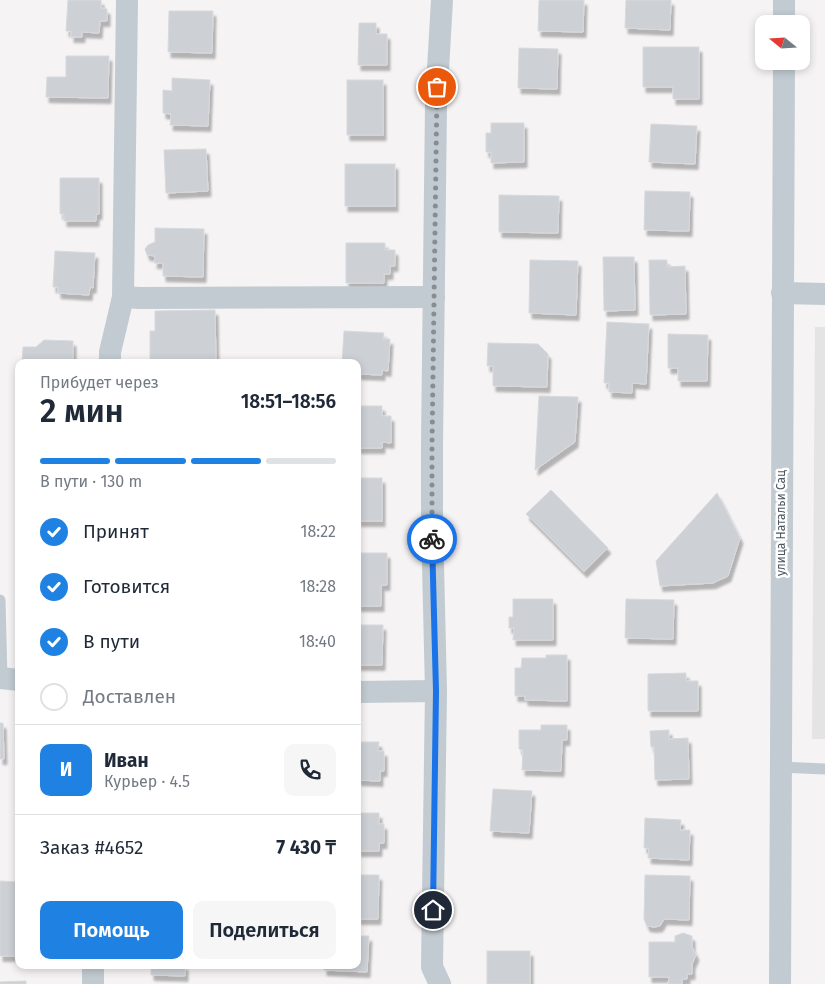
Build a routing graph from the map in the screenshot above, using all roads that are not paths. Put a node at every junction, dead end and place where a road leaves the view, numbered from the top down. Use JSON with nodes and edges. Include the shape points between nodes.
{"nodes":[{"id":1,"x":127,"y":0,"type":"edge"},
{"id":2,"x":442,"y":0,"type":"edge"},
{"id":3,"x":784,"y":0,"type":"edge"},
{"id":4,"x":784,"y":15,"type":"edge"},
{"id":5,"x":784,"y":70,"type":"edge"},
{"id":6,"x":782,"y":293,"type":"junction"},
{"id":7,"x":825,"y":294,"type":"edge"},
{"id":8,"x":123,"y":296,"type":"junction"},
{"id":9,"x":434,"y":297,"type":"junction"},
{"id":10,"x":110,"y":359,"type":"edge"},
{"id":11,"x":0,"y":600,"type":"edge"},
{"id":12,"x":7,"y":679,"type":"edge"},
{"id":13,"x":436,"y":691,"type":"junction"},
{"id":14,"x":361,"y":692,"type":"edge"},
{"id":15,"x":780,"y":767,"type":"junction"},
{"id":16,"x":825,"y":769,"type":"edge"},
{"id":17,"x":93,"y":969,"type":"edge"},
{"id":18,"x":432,"y":978,"type":"edge"},
{"id":19,"x":94,"y":984,"type":"edge"},
{"id":20,"x":780,"y":984,"type":"edge"}],
"edges":[{"from":1,"to":8,"type":"street"},
{"from":2,"to":9,"type":"street","via":[[436,104]]},
{"from":3,"to":4,"type":"street"},
{"from":5,"to":6,"type":"street","name":"улица Натальи Сац"},
{"from":6,"to":7,"type":"street"},
{"from":6,"to":15,"type":"street","name":"улица Натальи Сац"},
{"from":8,"to":9,"type":"street"},
{"from":8,"to":10,"type":"street"},
{"from":9,"to":13,"type":"street","via":[[432,522]]},
{"from":11,"to":12,"type":"lane"},
{"from":13,"to":14,"type":"street"},
{"from":13,"to":18,"type":"street"},
{"from":15,"to":16,"type":"lane"},
{"from":15,"to":20,"type":"street","name":"улица Натальи Сац"},
{"from":17,"to":19,"type":"street"}]}
